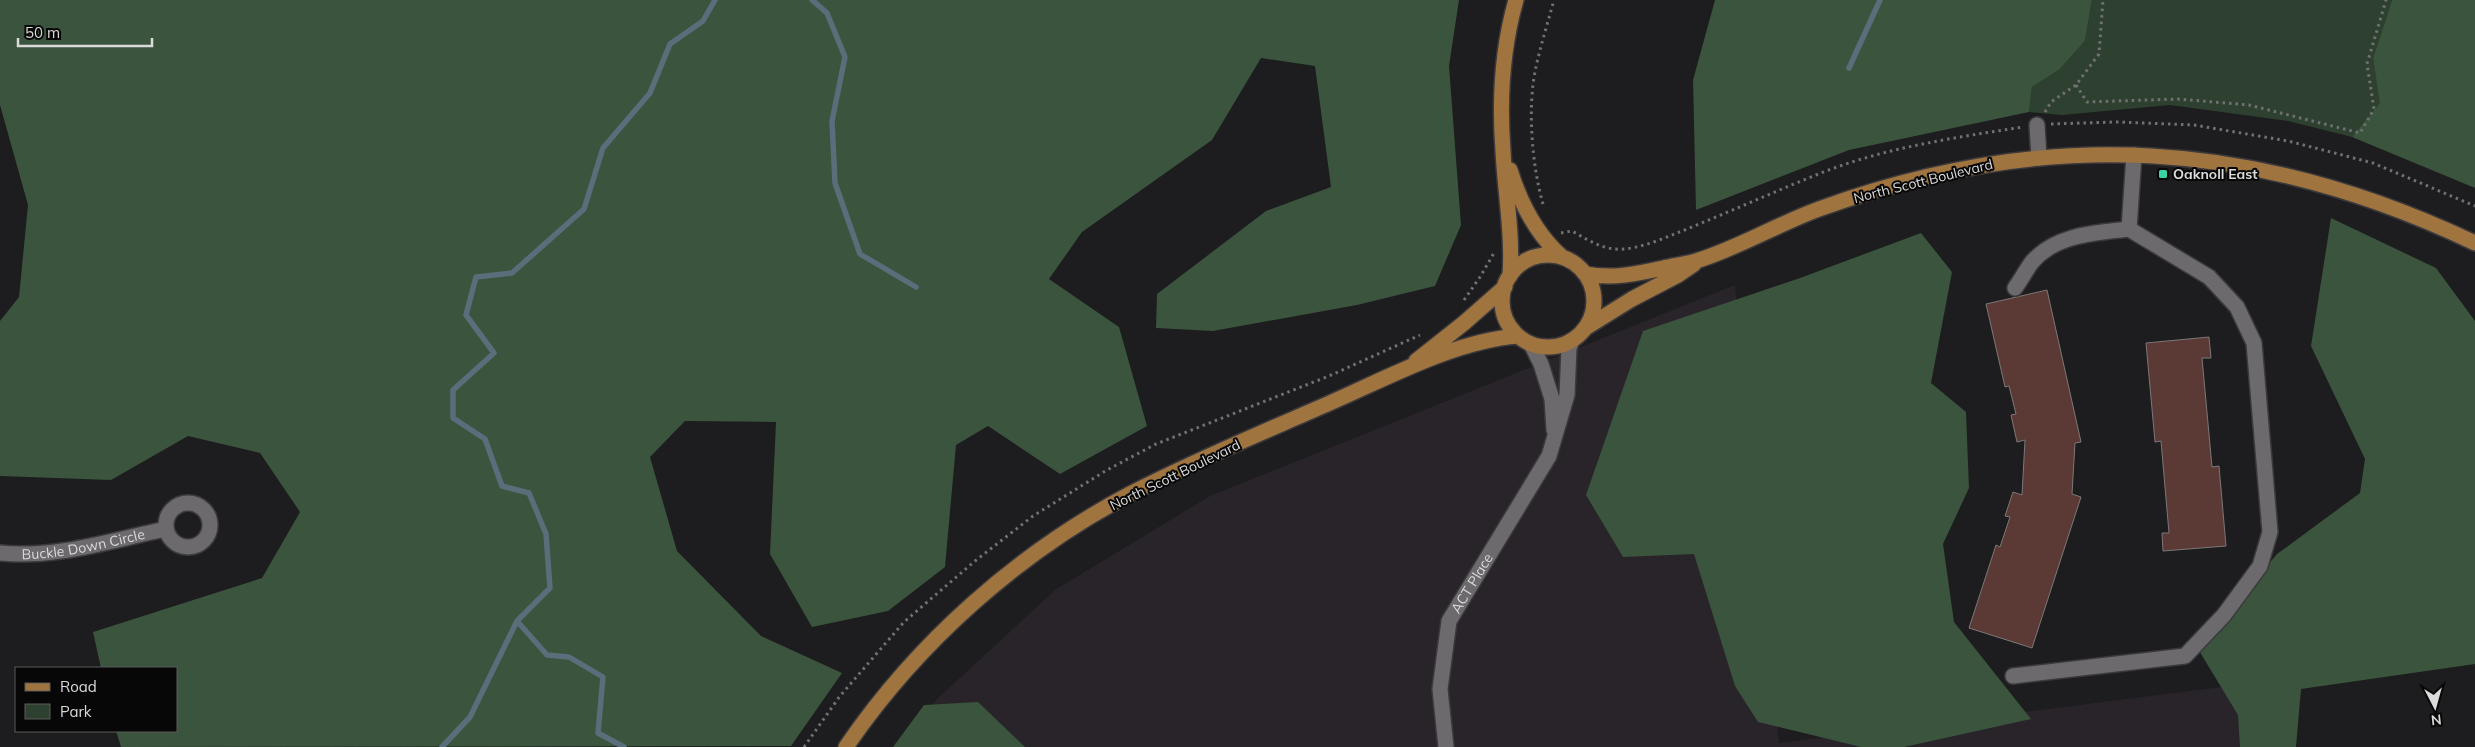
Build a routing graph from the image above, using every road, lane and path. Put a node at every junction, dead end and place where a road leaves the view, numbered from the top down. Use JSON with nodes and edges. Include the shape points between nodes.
{"nodes":[{"id":1,"x":1516,"y":0,"type":"edge"},
{"id":2,"x":1554,"y":0,"type":"edge"},
{"id":3,"x":2103,"y":0,"type":"edge"},
{"id":4,"x":2386,"y":0,"type":"edge"},
{"id":5,"x":2076,"y":85,"type":"junction"},
{"id":6,"x":2037,"y":125,"type":"joint"},
{"id":7,"x":1502,"y":150,"type":"junction"},
{"id":8,"x":2134,"y":155,"type":"junction"},
{"id":9,"x":2039,"y":158,"type":"junction"},
{"id":10,"x":1545,"y":209,"type":"dead end"},
{"id":11,"x":2129,"y":229,"type":"junction"},
{"id":12,"x":2475,"y":243,"type":"edge"},
{"id":13,"x":1562,"y":257,"type":"junction"},
{"id":14,"x":1699,"y":260,"type":"junction"},
{"id":15,"x":1586,"y":274,"type":"junction"},
{"id":16,"x":1507,"y":281,"type":"junction"},
{"id":17,"x":2015,"y":288,"type":"dead end"},
{"id":18,"x":1586,"y":328,"type":"junction"},
{"id":19,"x":1518,"y":336,"type":"junction"},
{"id":20,"x":1572,"y":340,"type":"junction"},
{"id":21,"x":1531,"y":344,"type":"junction"},
{"id":22,"x":1405,"y":370,"type":"junction"},
{"id":23,"x":1554,"y":434,"type":"junction"},
{"id":24,"x":166,"y":529,"type":"dead end"},
{"id":25,"x":0,"y":554,"type":"edge"},
{"id":26,"x":2013,"y":676,"type":"dead end"},
{"id":27,"x":846,"y":747,"type":"edge"},
{"id":28,"x":1446,"y":747,"type":"edge"}],
"edges":[{"from":1,"to":7,"type":"main road","via":[[1500,92]]},
{"from":2,"to":10,"type":"path","via":[[1535,68],[1532,115],[1537,183]]},
{"from":3,"to":5,"type":"path","via":[[2099,54]]},
{"from":4,"to":5,"type":"path","via":[[2366,64],[2374,109],[2360,133],[2249,106],[2178,99],[2087,102]]},
{"from":5,"to":6,"type":"path","via":[[2051,102]]},
{"from":6,"to":9,"type":"street"},
{"from":7,"to":13,"type":"main road","via":[[1534,224]]},
{"from":7,"to":16,"type":"main road","via":[[1511,246]]},
{"from":8,"to":9,"type":"main road","name":"North Scott Boulevard"},
{"from":8,"to":11,"type":"street"},
{"from":8,"to":12,"type":"main road","name":"North Scott Boulevard","via":[[2197,159],[2320,183],[2427,220]]},
{"from":9,"to":14,"type":"main road","name":"North Scott Boulevard","via":[[1950,171],[1884,188],[1818,210]]},
{"from":11,"to":17,"type":"street","via":[[2072,237],[2049,248],[2032,262]]},
{"from":11,"to":26,"type":"street","via":[[2209,277],[2237,307],[2254,343],[2270,532],[2260,566],[2224,615],[2185,656]]},
{"from":13,"to":15,"type":"main road"},
{"from":13,"to":16,"type":"main road","via":[[1532,258],[1518,266]]},
{"from":14,"to":15,"type":"main road","name":"North Scott Boulevard","via":[[1621,277]]},
{"from":14,"to":18,"type":"main road","name":"North Scott Boulevard"},
{"from":15,"to":18,"type":"main road","via":[[1594,301]]},
{"from":16,"to":19,"type":"main road","via":[[1502,309]]},
{"from":16,"to":22,"type":"main road","name":"North Scott Boulevard","via":[[1464,323]]},
{"from":18,"to":20,"type":"main road"},
{"from":19,"to":21,"type":"main road"},
{"from":19,"to":22,"type":"main road","name":"North Scott Boulevard","via":[[1464,347]]},
{"from":20,"to":21,"type":"main road","via":[[1547,347]]},
{"from":20,"to":23,"type":"street","name":"ACT Place","via":[[1564,411]]},
{"from":21,"to":23,"type":"street","name":"ACT Place","via":[[1552,399]]},
{"from":22,"to":27,"type":"main road","name":"North Scott Boulevard","via":[[1178,470],[1128,495],[1069,531],[970,607],[930,645],[892,686]]},
{"from":23,"to":28,"type":"street","name":"ACT Place","via":[[1549,456],[1449,622],[1440,689]]},
{"from":24,"to":25,"type":"street","name":"Buckle Down Circle","via":[[68,549]]}]}
